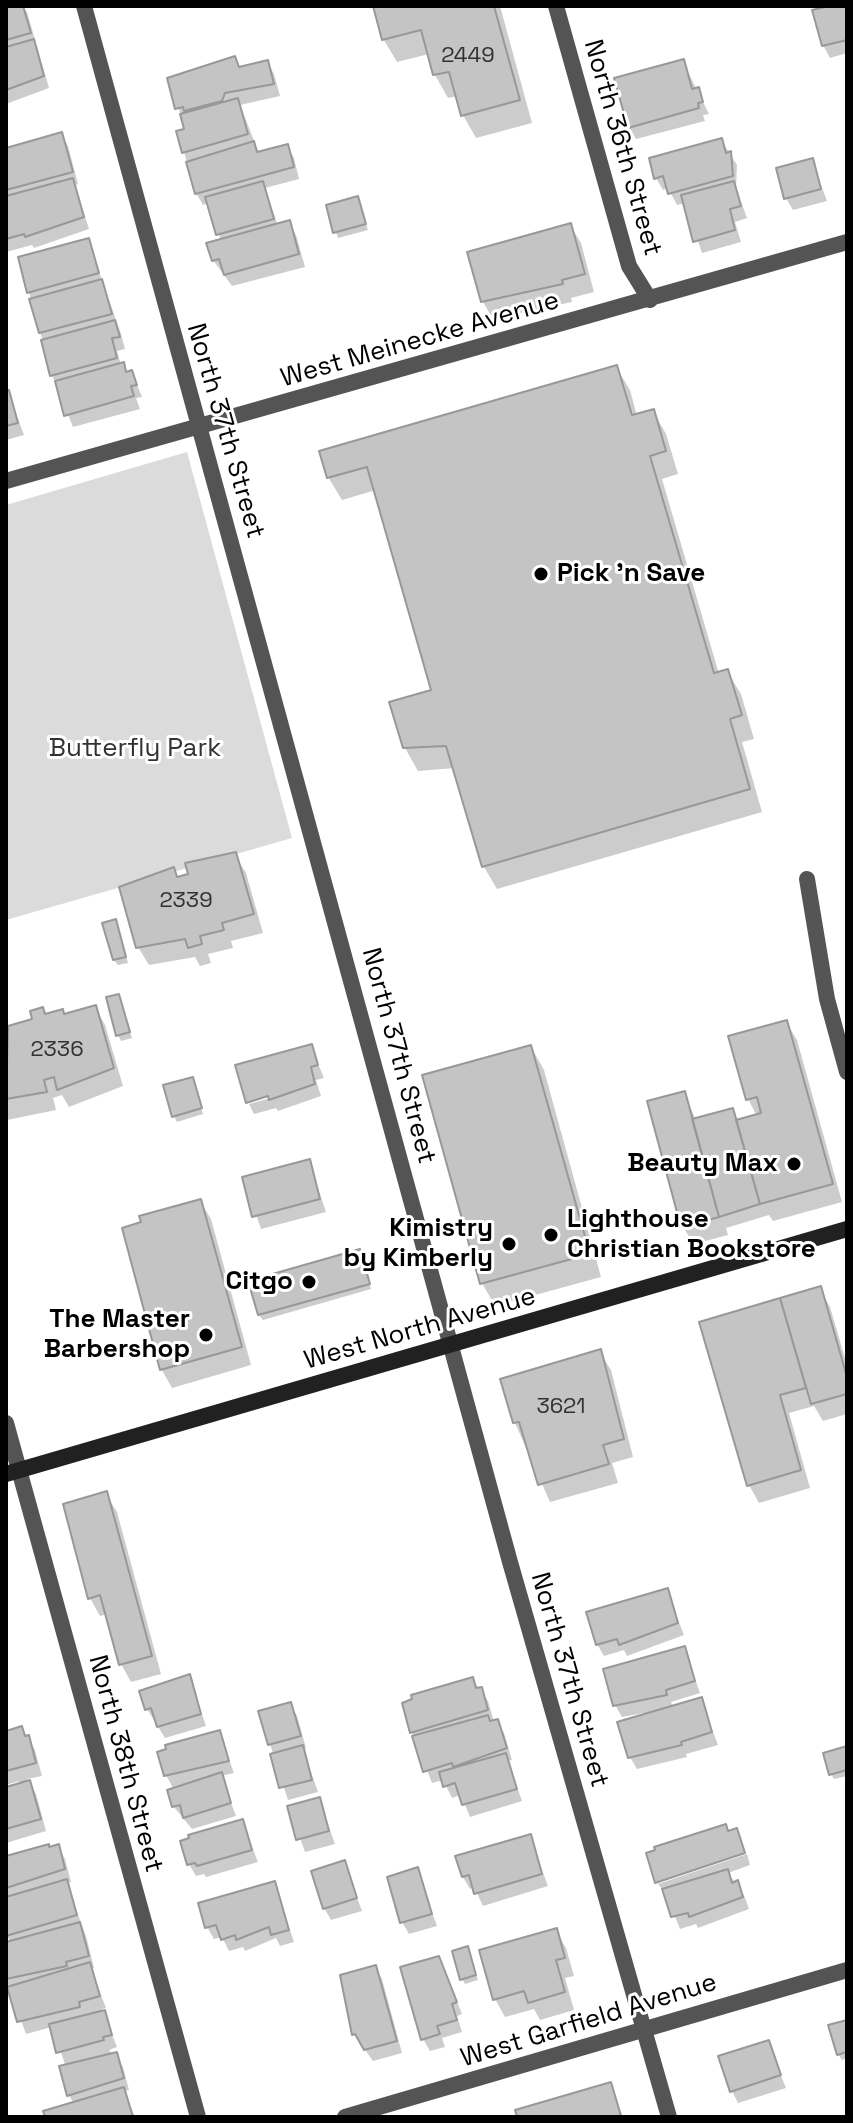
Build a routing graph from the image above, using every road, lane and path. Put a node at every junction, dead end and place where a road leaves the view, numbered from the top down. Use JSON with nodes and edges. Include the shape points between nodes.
{"nodes":[{"id":1,"x":84,"y":6,"type":"edge"},
{"id":2,"x":556,"y":6,"type":"edge"},
{"id":3,"x":847,"y":242,"type":"edge"},
{"id":4,"x":650,"y":300,"type":"junction"},
{"id":5,"x":199,"y":427,"type":"junction"},
{"id":6,"x":6,"y":481,"type":"edge"},
{"id":7,"x":807,"y":879,"type":"dead end"},
{"id":8,"x":847,"y":1072,"type":"edge"},
{"id":9,"x":847,"y":1229,"type":"edge"},
{"id":10,"x":452,"y":1346,"type":"junction"},
{"id":11,"x":6,"y":1423,"type":"edge"},
{"id":12,"x":13,"y":1472,"type":"edge"},
{"id":13,"x":847,"y":1970,"type":"edge"},
{"id":14,"x":643,"y":2028,"type":"junction"},
{"id":15,"x":198,"y":2117,"type":"edge"},
{"id":16,"x":345,"y":2117,"type":"edge"},
{"id":17,"x":669,"y":2117,"type":"edge"}],
"edges":[{"from":1,"to":5,"type":"street","name":"North 37th Street"},
{"from":2,"to":4,"type":"street","name":"North 36th Street","via":[[629,266]]},
{"from":3,"to":4,"type":"street","name":"West Meinecke Avenue"},
{"from":4,"to":5,"type":"street","name":"West Meinecke Avenue"},
{"from":5,"to":6,"type":"street","name":"West Meinecke Avenue"},
{"from":5,"to":10,"type":"street","name":"North 37th Street"},
{"from":7,"to":8,"type":"street","via":[[827,999]]},
{"from":9,"to":10,"type":"main road","name":"West North Avenue"},
{"from":10,"to":12,"type":"main road","name":"West North Avenue"},
{"from":10,"to":14,"type":"street","name":"North 37th Street"},
{"from":11,"to":12,"type":"street","name":"North 38th Street"},
{"from":12,"to":15,"type":"street","name":"North 38th Street"},
{"from":13,"to":14,"type":"street","name":"West Garfield Avenue"},
{"from":14,"to":16,"type":"street","name":"West Garfield Avenue","via":[[624,2038]]},
{"from":14,"to":17,"type":"street","name":"North 37th Street"}]}
